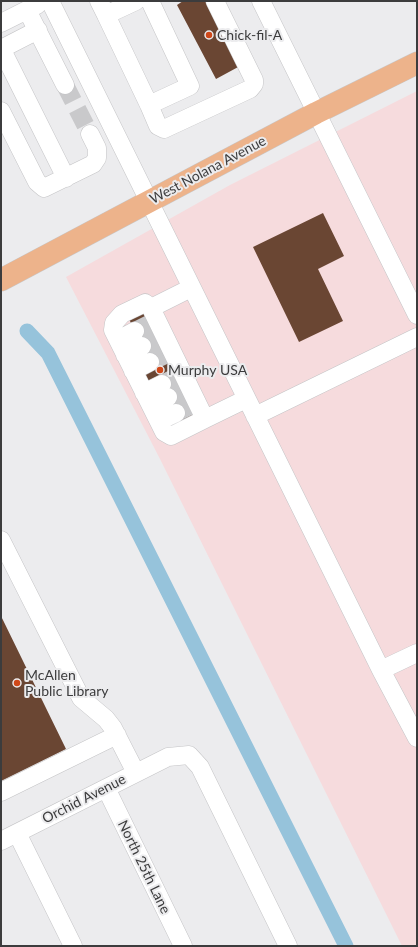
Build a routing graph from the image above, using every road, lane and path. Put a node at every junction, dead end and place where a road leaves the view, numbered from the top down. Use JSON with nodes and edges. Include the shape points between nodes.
{"nodes":[{"id":1,"x":45,"y":1,"type":"edge"},
{"id":2,"x":50,"y":1,"type":"edge"},
{"id":3,"x":136,"y":1,"type":"edge"},
{"id":4,"x":150,"y":1,"type":"edge"},
{"id":5,"x":215,"y":1,"type":"edge"},
{"id":6,"x":261,"y":1,"type":"edge"},
{"id":7,"x":102,"y":8,"type":"edge"},
{"id":8,"x":27,"y":10,"type":"junction"},
{"id":9,"x":1,"y":23,"type":"edge"},
{"id":10,"x":38,"y":30,"type":"junction"},
{"id":11,"x":1,"y":48,"type":"edge"},
{"id":12,"x":417,"y":63,"type":"edge"},
{"id":13,"x":65,"y":85,"type":"tunnel mouth"},
{"id":14,"x":148,"y":106,"type":"junction"},
{"id":15,"x":1,"y":110,"type":"edge"},
{"id":16,"x":316,"y":113,"type":"junction"},
{"id":17,"x":90,"y":134,"type":"tunnel mouth"},
{"id":18,"x":66,"y":178,"type":"junction"},
{"id":19,"x":149,"y":201,"type":"junction"},
{"id":20,"x":1,"y":280,"type":"edge"},
{"id":21,"x":191,"y":288,"type":"junction"},
{"id":22,"x":415,"y":304,"type":"edge"},
{"id":23,"x":417,"y":337,"type":"edge"},
{"id":24,"x":154,"y":338,"type":"junction"},
{"id":25,"x":125,"y":355,"type":"junction"},
{"id":26,"x":176,"y":385,"type":"junction"},
{"id":27,"x":246,"y":399,"type":"junction"},
{"id":28,"x":151,"y":407,"type":"junction"},
{"id":29,"x":188,"y":407,"type":"junction"},
{"id":30,"x":254,"y":416,"type":"junction"},
{"id":31,"x":205,"y":419,"type":"junction"},
{"id":32,"x":1,"y":540,"type":"edge"},
{"id":33,"x":417,"y":653,"type":"edge"},
{"id":34,"x":381,"y":670,"type":"junction"},
{"id":35,"x":117,"y":735,"type":"junction"},
{"id":36,"x":417,"y":738,"type":"edge"},
{"id":37,"x":136,"y":773,"type":"junction"},
{"id":38,"x":106,"y":788,"type":"junction"},
{"id":39,"x":1,"y":792,"type":"edge"},
{"id":40,"x":17,"y":832,"type":"junction"},
{"id":41,"x":1,"y":841,"type":"edge"},
{"id":42,"x":74,"y":946,"type":"edge"},
{"id":43,"x":183,"y":946,"type":"edge"},
{"id":44,"x":288,"y":946,"type":"edge"}],
"edges":[{"from":1,"to":8,"type":"street"},
{"from":2,"to":19,"type":"street"},
{"from":3,"to":7,"type":"street"},
{"from":4,"to":14,"type":"street","via":[[190,86]]},
{"from":5,"to":14,"type":"street","via":[[254,84],[250,89],[164,129],[158,126]]},
{"from":6,"to":16,"type":"street"},
{"from":7,"to":14,"type":"street"},
{"from":8,"to":9,"type":"street"},
{"from":8,"to":10,"type":"street"},
{"from":10,"to":11,"type":"street"},
{"from":10,"to":13,"type":"street"},
{"from":11,"to":18,"type":"street"},
{"from":12,"to":16,"type":"main road","name":"West Nolana Avenue"},
{"from":15,"to":18,"type":"street","via":[[37,182],[44,188]]},
{"from":16,"to":19,"type":"main road","name":"West Nolana Avenue"},
{"from":16,"to":22,"type":"street"},
{"from":17,"to":18,"type":"street","via":[[97,148],[97,158],[93,164]]},
{"from":19,"to":20,"type":"main road","name":"West Nolana Avenue"},
{"from":19,"to":21,"type":"street"},
{"from":21,"to":24,"type":"street"},
{"from":21,"to":27,"type":"street"},
{"from":23,"to":30,"type":"street"},
{"from":24,"to":25,"type":"street"},
{"from":24,"to":25,"type":"street"},
{"from":24,"to":25,"type":"street","via":[[145,303],[122,314],[114,323],[113,330]]},
{"from":24,"to":26,"type":"street"},
{"from":25,"to":28,"type":"street"},
{"from":26,"to":28,"type":"street"},
{"from":26,"to":29,"type":"street"},
{"from":27,"to":30,"type":"street"},
{"from":27,"to":31,"type":"street"},
{"from":28,"to":29,"type":"street"},
{"from":28,"to":31,"type":"street","via":[[164,432],[171,436]]},
{"from":29,"to":31,"type":"street"},
{"from":30,"to":34,"type":"street"},
{"from":32,"to":35,"type":"street","via":[[81,698],[106,719]]},
{"from":33,"to":34,"type":"street"},
{"from":34,"to":36,"type":"street"},
{"from":35,"to":37,"type":"street"},
{"from":35,"to":39,"type":"street"},
{"from":37,"to":38,"type":"street","name":"Orchid Avenue"},
{"from":37,"to":44,"type":"street","name":"Orchid Avenue","via":[[168,757],[189,755],[200,767]]},
{"from":38,"to":40,"type":"street","name":"Orchid Avenue"},
{"from":38,"to":43,"type":"street","name":"North 25th Lane"},
{"from":40,"to":41,"type":"street","name":"Orchid Avenue"},
{"from":40,"to":42,"type":"street"}]}
